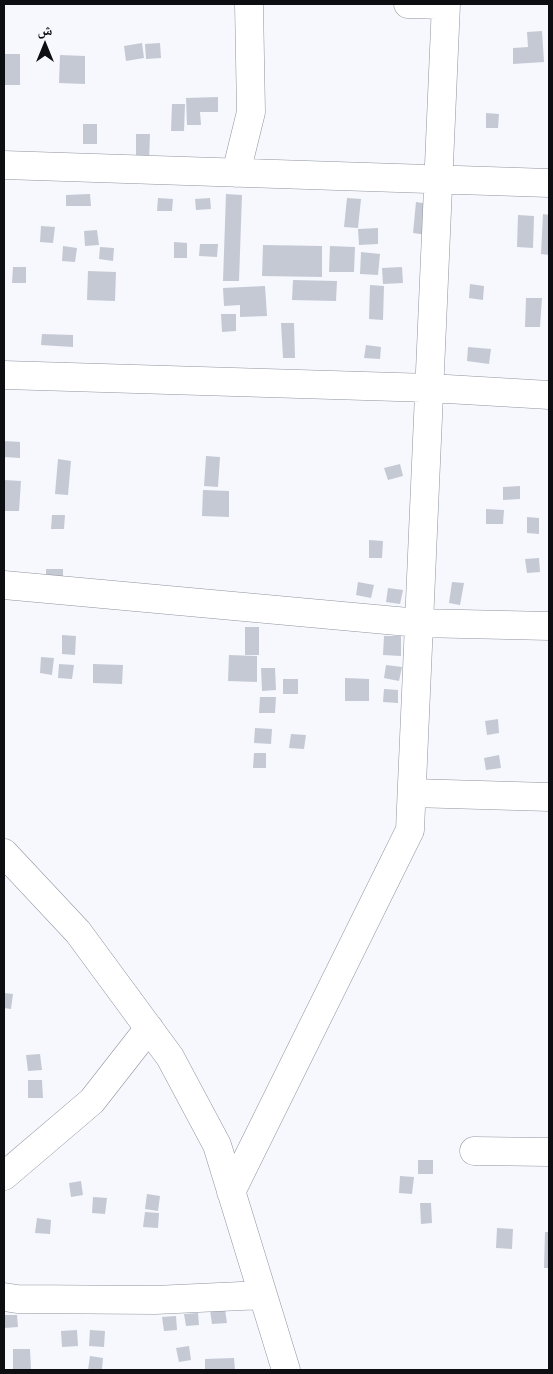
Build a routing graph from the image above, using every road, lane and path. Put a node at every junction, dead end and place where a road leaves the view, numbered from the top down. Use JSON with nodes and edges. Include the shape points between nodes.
{"nodes":[{"id":1,"x":249,"y":4,"type":"edge"},
{"id":2,"x":408,"y":4,"type":"edge"},
{"id":3,"x":446,"y":4,"type":"edge"},
{"id":4,"x":4,"y":165,"type":"edge"},
{"id":5,"x":236,"y":173,"type":"junction"},
{"id":6,"x":440,"y":180,"type":"junction"},
{"id":7,"x":549,"y":184,"type":"edge"},
{"id":8,"x":4,"y":375,"type":"edge"},
{"id":9,"x":430,"y":388,"type":"junction"},
{"id":10,"x":549,"y":396,"type":"edge"},
{"id":11,"x":4,"y":585,"type":"edge"},
{"id":12,"x":419,"y":623,"type":"junction"},
{"id":13,"x":549,"y":626,"type":"edge"},
{"id":14,"x":412,"y":793,"type":"junction"},
{"id":15,"x":549,"y":797,"type":"edge"},
{"id":16,"x":4,"y":854,"type":"edge"},
{"id":17,"x":149,"y":1028,"type":"junction"},
{"id":18,"x":474,"y":1151,"type":"dead end"},
{"id":19,"x":549,"y":1152,"type":"edge"},
{"id":20,"x":4,"y":1176,"type":"edge"},
{"id":21,"x":231,"y":1192,"type":"junction"},
{"id":22,"x":263,"y":1295,"type":"junction"},
{"id":23,"x":4,"y":1297,"type":"edge"},
{"id":24,"x":286,"y":1370,"type":"edge"}],
"edges":[{"from":1,"to":5,"type":"street","via":[[251,112]]},
{"from":2,"to":3,"type":"street"},
{"from":3,"to":6,"type":"street"},
{"from":4,"to":5,"type":"street"},
{"from":5,"to":6,"type":"street"},
{"from":6,"to":7,"type":"street"},
{"from":6,"to":9,"type":"street"},
{"from":8,"to":9,"type":"street"},
{"from":9,"to":10,"type":"street"},
{"from":9,"to":12,"type":"street"},
{"from":11,"to":12,"type":"street"},
{"from":12,"to":13,"type":"street"},
{"from":12,"to":14,"type":"street"},
{"from":14,"to":15,"type":"street"},
{"from":14,"to":21,"type":"street","via":[[410,830]]},
{"from":16,"to":17,"type":"street","via":[[78,932]]},
{"from":17,"to":20,"type":"street","via":[[92,1101]]},
{"from":17,"to":21,"type":"street","via":[[170,1058],[217,1145]]},
{"from":18,"to":19,"type":"street"},
{"from":21,"to":22,"type":"street"},
{"from":22,"to":23,"type":"street","via":[[155,1300]]},
{"from":22,"to":24,"type":"street"}]}
